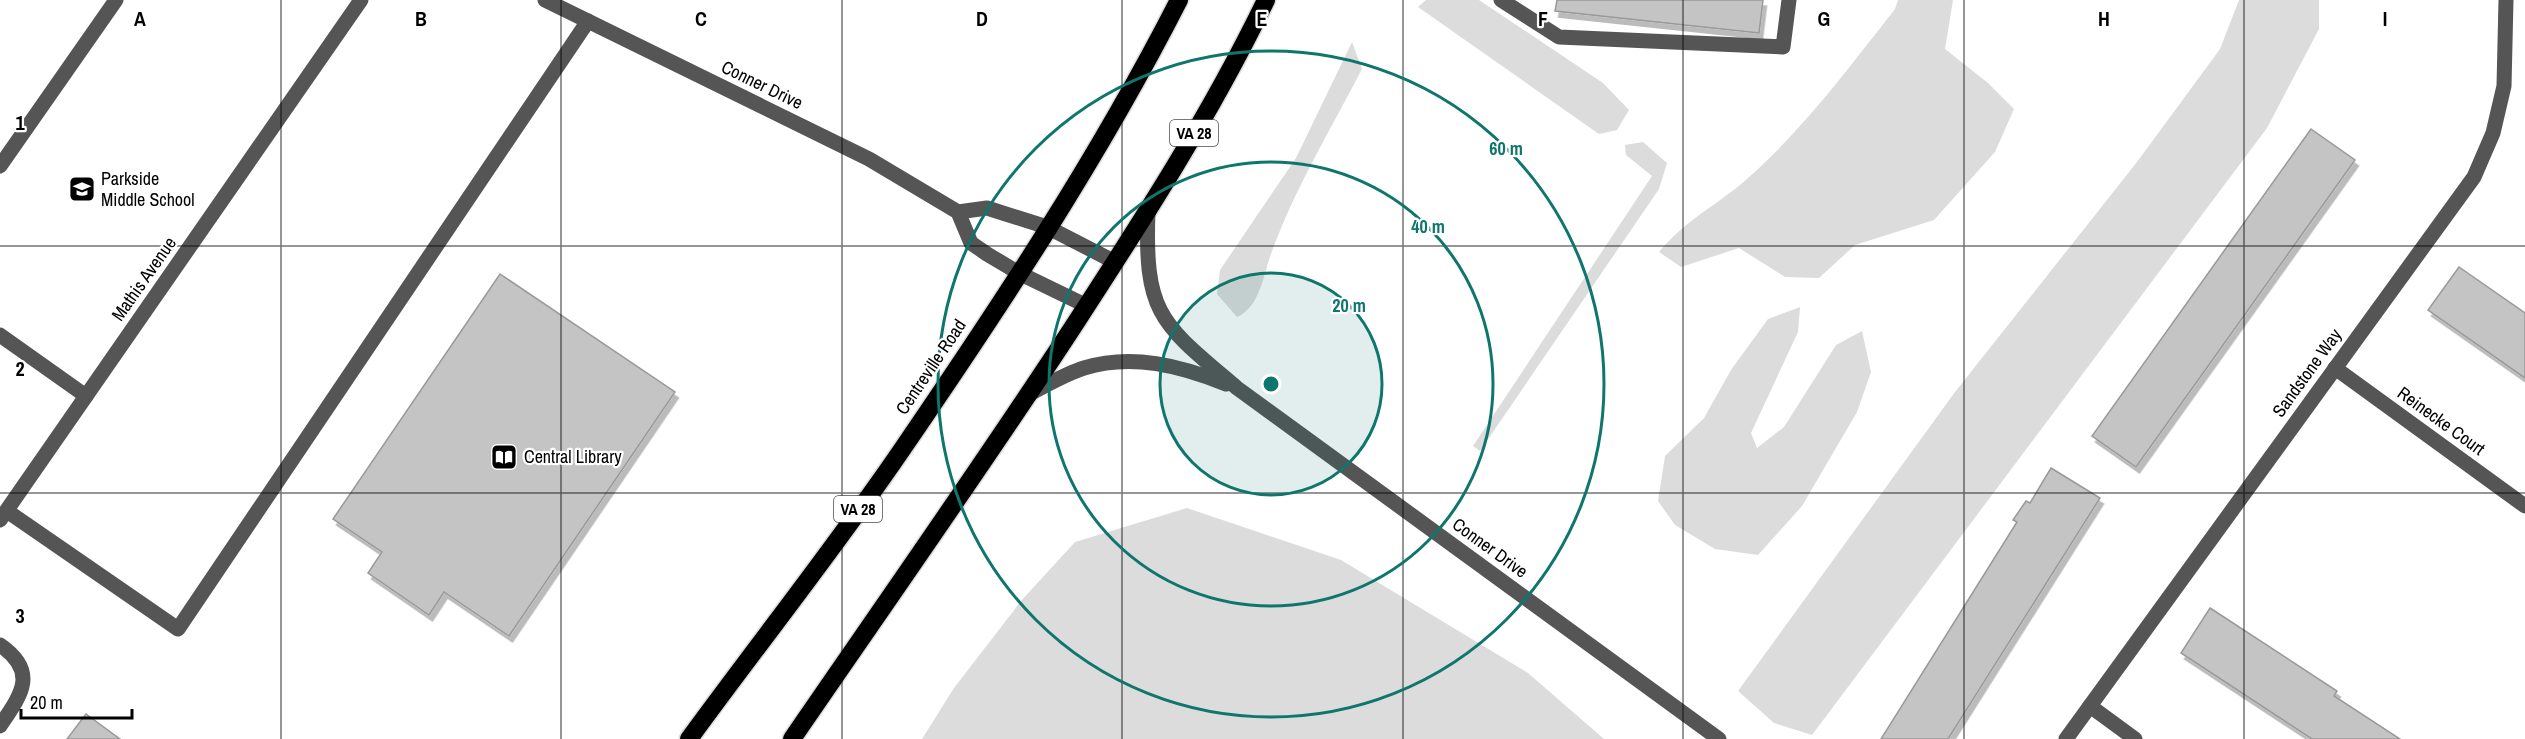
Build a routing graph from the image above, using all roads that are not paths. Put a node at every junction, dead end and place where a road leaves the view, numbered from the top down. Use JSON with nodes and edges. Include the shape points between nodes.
{"nodes":[{"id":1,"x":116,"y":0,"type":"edge"},
{"id":2,"x":362,"y":0,"type":"edge"},
{"id":3,"x":545,"y":0,"type":"edge"},
{"id":4,"x":1179,"y":0,"type":"edge"},
{"id":5,"x":1266,"y":0,"type":"edge"},
{"id":6,"x":1501,"y":0,"type":"edge"},
{"id":7,"x":1789,"y":0,"type":"edge"},
{"id":8,"x":2506,"y":0,"type":"edge"},
{"id":9,"x":588,"y":21,"type":"junction"},
{"id":10,"x":0,"y":166,"type":"edge"},
{"id":11,"x":1148,"y":211,"type":"junction"},
{"id":12,"x":958,"y":212,"type":"junction"},
{"id":13,"x":1047,"y":227,"type":"junction"},
{"id":14,"x":1115,"y":262,"type":"junction"},
{"id":15,"x":1019,"y":273,"type":"junction"},
{"id":16,"x":1087,"y":306,"type":"junction"},
{"id":17,"x":0,"y":335,"type":"edge"},
{"id":18,"x":2335,"y":368,"type":"junction"},
{"id":19,"x":1237,"y":388,"type":"junction"},
{"id":20,"x":1029,"y":394,"type":"junction"},
{"id":21,"x":86,"y":396,"type":"junction"},
{"id":22,"x":2525,"y":506,"type":"edge"},
{"id":23,"x":3,"y":515,"type":"edge"},
{"id":24,"x":0,"y":645,"type":"edge"},
{"id":25,"x":2090,"y":706,"type":"junction"},
{"id":26,"x":0,"y":726,"type":"edge"},
{"id":27,"x":689,"y":739,"type":"edge"},
{"id":28,"x":792,"y":739,"type":"edge"},
{"id":29,"x":1719,"y":739,"type":"edge"},
{"id":30,"x":2066,"y":739,"type":"edge"},
{"id":31,"x":2135,"y":739,"type":"edge"}],
"edges":[{"from":1,"to":10,"type":"street"},
{"from":2,"to":21,"type":"street","name":"Mathis Avenue"},
{"from":3,"to":9,"type":"street","name":"Conner Drive"},
{"from":4,"to":13,"type":"highway","name":"Centreville Road","number":"VA 28","via":[[1133,91]]},
{"from":5,"to":11,"type":"highway","number":"VA 28","via":[[1242,50]]},
{"from":6,"to":7,"type":"street","via":[[1559,36],[1783,47]]},
{"from":8,"to":18,"type":"street","name":"Sandstone Way","via":[[2504,86],[2493,133],[2474,177]]},
{"from":9,"to":12,"type":"street","name":"Conner Drive","via":[[869,159]]},
{"from":9,"to":23,"type":"street","via":[[178,629]]},
{"from":11,"to":14,"type":"highway","number":"VA 28"},
{"from":11,"to":19,"type":"street","name":"Conner Drive","via":[[1149,277],[1160,312],[1175,335]]},
{"from":12,"to":13,"type":"street","via":[[987,208]]},
{"from":12,"to":15,"type":"street","via":[[971,243]]},
{"from":13,"to":14,"type":"street"},
{"from":13,"to":15,"type":"highway","name":"Centreville Road","number":"VA 28"},
{"from":14,"to":16,"type":"highway","number":"VA 28"},
{"from":15,"to":16,"type":"street"},
{"from":15,"to":27,"type":"highway","name":"Centreville Road","number":"VA 28","via":[[900,452]]},
{"from":16,"to":20,"type":"highway","number":"VA 28"},
{"from":17,"to":21,"type":"street"},
{"from":18,"to":22,"type":"street","name":"Reinecke Court"},
{"from":18,"to":25,"type":"street","name":"Sandstone Way"},
{"from":19,"to":20,"type":"street","name":"Conner Drive","via":[[1167,365],[1121,362],[1083,368]]},
{"from":19,"to":29,"type":"street","name":"Conner Drive"},
{"from":20,"to":28,"type":"highway","number":"VA 28"},
{"from":21,"to":23,"type":"street","name":"Mathis Avenue"},
{"from":24,"to":26,"type":"street","via":[[19,661],[23,672],[18,700]]},
{"from":25,"to":30,"type":"street","name":"Sandstone Way"},
{"from":25,"to":31,"type":"street"}]}
